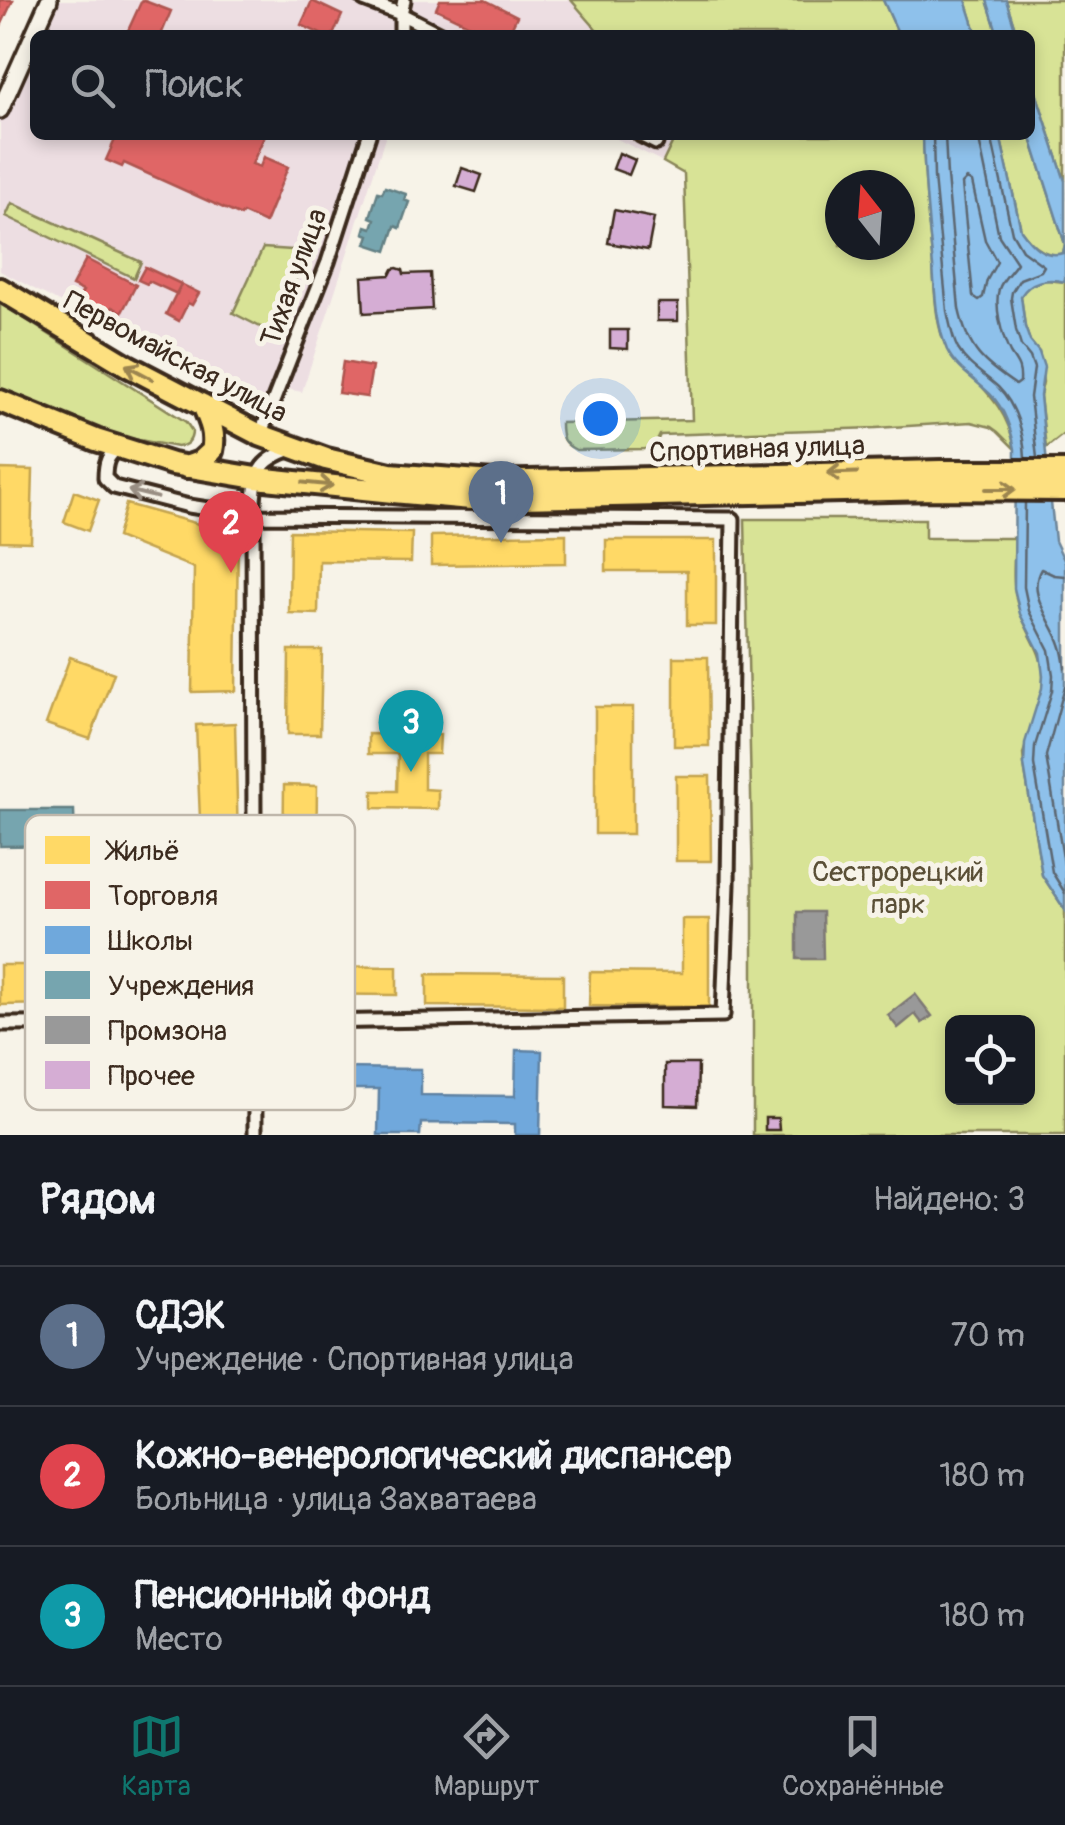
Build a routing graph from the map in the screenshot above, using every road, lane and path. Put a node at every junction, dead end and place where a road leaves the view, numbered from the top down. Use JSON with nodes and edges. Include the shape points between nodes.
{"nodes":[{"id":1,"x":49,"y":0,"type":"edge"},
{"id":2,"x":364,"y":0,"type":"edge"},
{"id":3,"x":404,"y":0,"type":"edge"},
{"id":4,"x":401,"y":14,"type":"junction"},
{"id":5,"x":36,"y":30,"type":"edge"},
{"id":6,"x":401,"y":30,"type":"edge"},
{"id":7,"x":432,"y":30,"type":"edge"},
{"id":8,"x":30,"y":43,"type":"edge"},
{"id":9,"x":0,"y":110,"type":"edge"},
{"id":10,"x":367,"y":140,"type":"edge"},
{"id":11,"x":650,"y":140,"type":"edge"},
{"id":12,"x":656,"y":143,"type":"dead end"},
{"id":13,"x":0,"y":289,"type":"edge"},
{"id":14,"x":0,"y":402,"type":"edge"},
{"id":15,"x":203,"y":405,"type":"junction"},
{"id":16,"x":260,"y":436,"type":"junction"},
{"id":17,"x":119,"y":447,"type":"junction"},
{"id":18,"x":293,"y":448,"type":"junction"},
{"id":19,"x":186,"y":467,"type":"junction"},
{"id":20,"x":1065,"y":471,"type":"edge"},
{"id":21,"x":256,"y":478,"type":"junction"},
{"id":22,"x":938,"y":480,"type":"junction"},
{"id":23,"x":392,"y":483,"type":"junction"},
{"id":24,"x":1065,"y":490,"type":"edge"},
{"id":25,"x":253,"y":516,"type":"junction"},
{"id":26,"x":254,"y":815,"type":"edge"},
{"id":27,"x":355,"y":1021,"type":"edge"},
{"id":28,"x":0,"y":1024,"type":"edge"},
{"id":29,"x":25,"y":1024,"type":"edge"}],
"edges":[{"from":1,"to":5,"type":"street"},
{"from":2,"to":4,"type":"street"},
{"from":3,"to":4,"type":"street"},
{"from":4,"to":6,"type":"street"},
{"from":4,"to":7,"type":"street"},
{"from":8,"to":9,"type":"street"},
{"from":10,"to":16,"type":"street","name":"Тихая улица"},
{"from":11,"to":12,"type":"street"},
{"from":15,"to":13,"type":"highway","name":"Первомайская улица","one_way":true},
{"from":14,"to":17,"type":"highway"},
{"from":15,"to":16,"type":"highway","name":"Первомайская улица"},
{"from":15,"to":19,"type":"highway","via":[[212,451]]},
{"from":16,"to":18,"type":"highway","name":"Первомайская улица"},
{"from":17,"to":19,"type":"highway"},
{"from":25,"to":17,"type":"street","one_way":true,"via":[[114,487],[105,463]]},
{"from":18,"to":21,"type":"street","via":[[267,460]]},
{"from":18,"to":23,"type":"highway","name":"Первомайская улица"},
{"from":19,"to":21,"type":"highway"},
{"from":20,"to":22,"type":"highway","name":"Спортивная улица"},
{"from":21,"to":23,"type":"highway","one_way":true},
{"from":21,"to":25,"type":"street"},
{"from":22,"to":23,"type":"highway","name":"Спортивная улица","via":[[563,498],[471,498]]},
{"from":22,"to":24,"type":"highway","name":"Спортивная улица","one_way":true},
{"from":25,"to":26,"type":"street"},
{"from":25,"to":27,"type":"street","via":[[733,519],[723,1015]]},
{"from":28,"to":29,"type":"street"}]}
